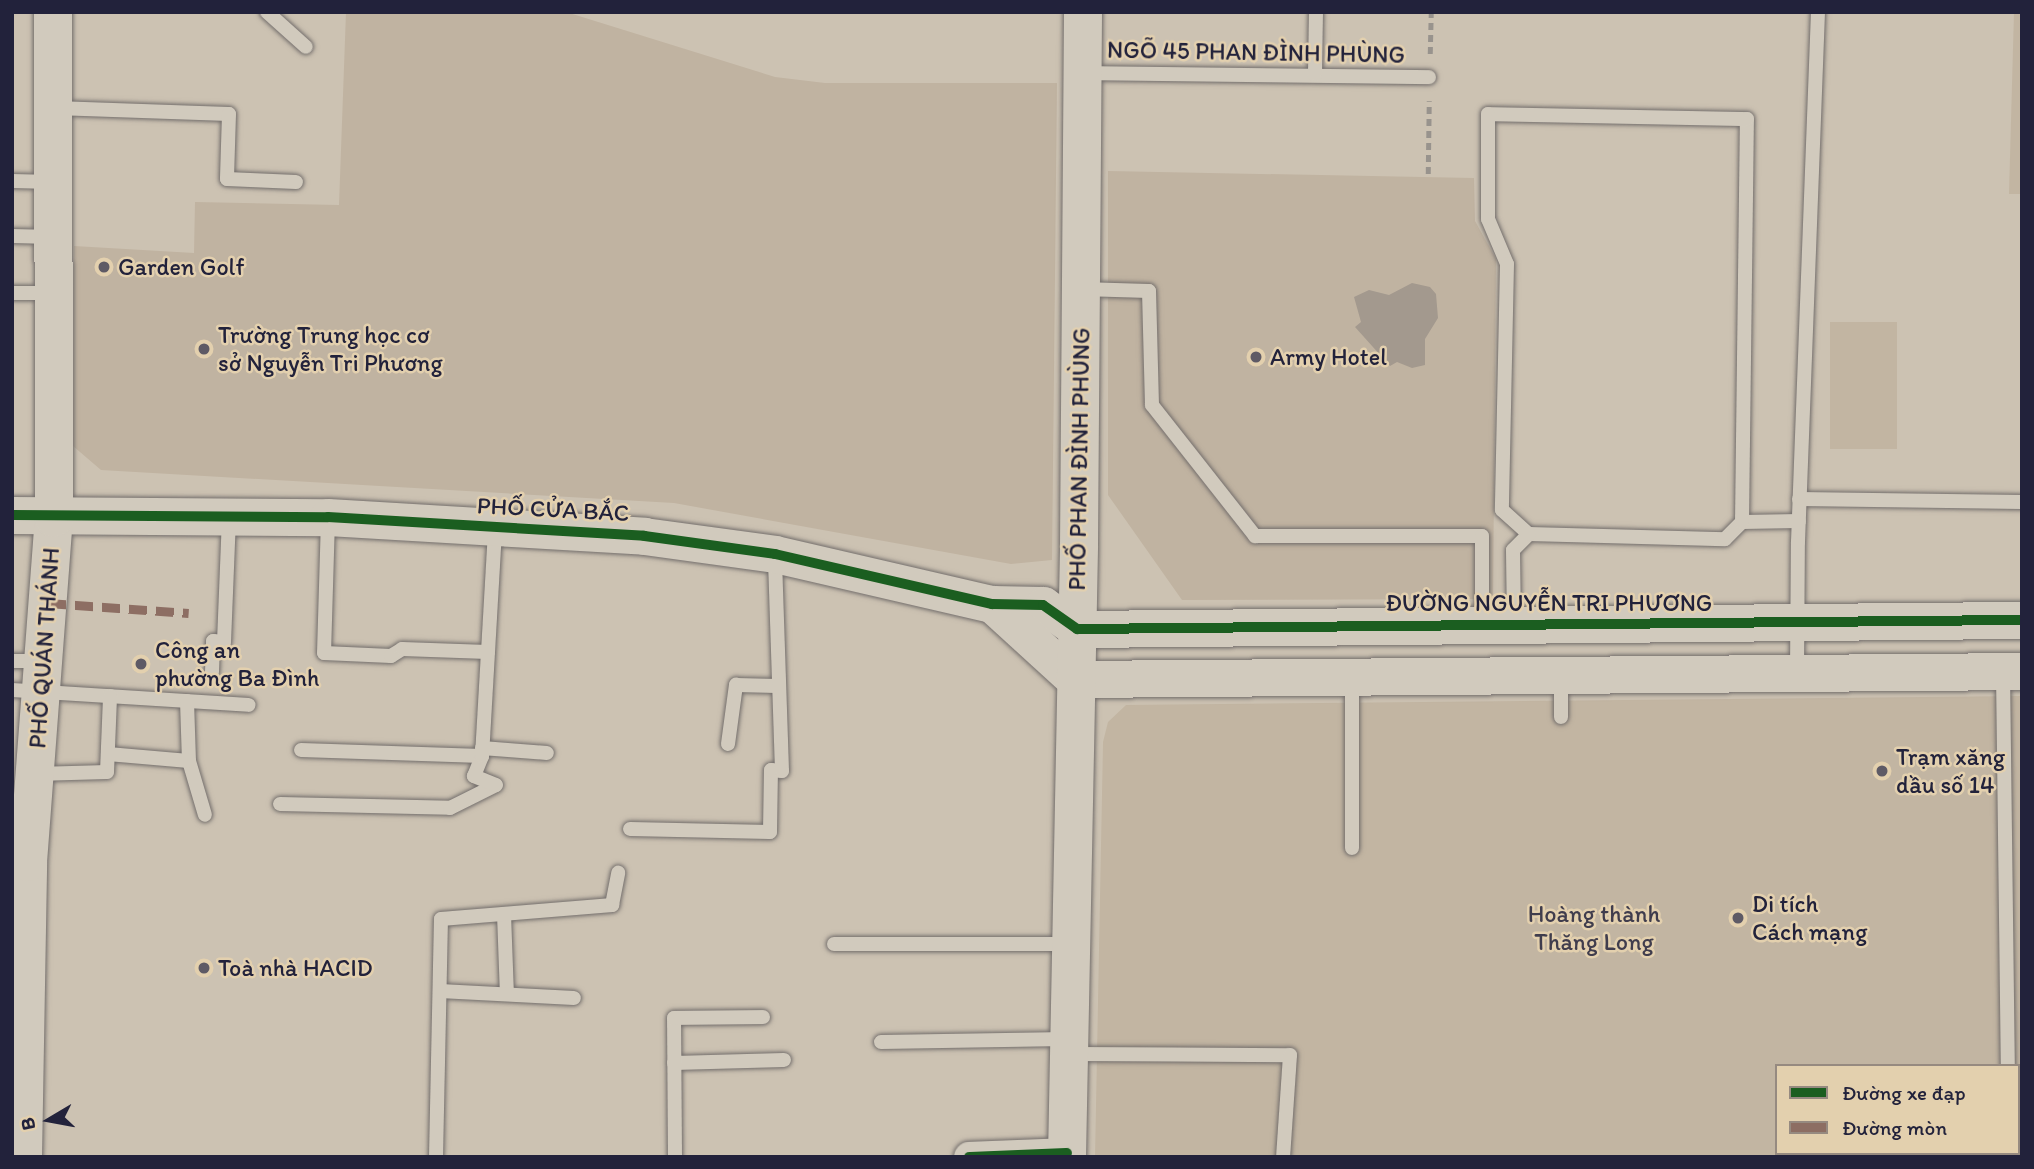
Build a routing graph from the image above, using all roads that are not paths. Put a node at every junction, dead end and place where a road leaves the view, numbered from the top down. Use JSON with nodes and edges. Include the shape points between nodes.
{"nodes":[{"id":1,"x":53,"y":12,"type":"edge"},
{"id":2,"x":267,"y":12,"type":"edge"},
{"id":3,"x":1083,"y":12,"type":"edge"},
{"id":4,"x":1316,"y":12,"type":"edge"},
{"id":5,"x":1818,"y":12,"type":"edge"},
{"id":6,"x":306,"y":47,"type":"dead end"},
{"id":7,"x":1083,"y":73,"type":"junction"},
{"id":8,"x":1315,"y":74,"type":"junction"},
{"id":9,"x":1429,"y":77,"type":"dead end"},
{"id":10,"x":54,"y":108,"type":"junction"},
{"id":11,"x":12,"y":180,"type":"edge"},
{"id":12,"x":296,"y":182,"type":"dead end"},
{"id":13,"x":54,"y":183,"type":"junction"},
{"id":14,"x":12,"y":236,"type":"edge"},
{"id":15,"x":55,"y":237,"type":"junction"},
{"id":16,"x":1081,"y":289,"type":"junction"},
{"id":17,"x":12,"y":293,"type":"edge"},
{"id":18,"x":55,"y":293,"type":"junction"},
{"id":19,"x":1800,"y":499,"type":"junction"},
{"id":20,"x":2022,"y":502,"type":"edge"},
{"id":21,"x":12,"y":515,"type":"edge"},
{"id":22,"x":328,"y":517,"type":"junction"},
{"id":23,"x":54,"y":518,"type":"junction"},
{"id":24,"x":229,"y":518,"type":"junction"},
{"id":25,"x":1799,"y":521,"type":"junction"},
{"id":26,"x":1742,"y":522,"type":"junction"},
{"id":27,"x":495,"y":527,"type":"junction"},
{"id":28,"x":1529,"y":534,"type":"junction"},
{"id":29,"x":775,"y":554,"type":"junction"},
{"id":30,"x":992,"y":604,"type":"junction"},
{"id":31,"x":2022,"y":620,"type":"edge"},
{"id":32,"x":1797,"y":622,"type":"junction"},
{"id":33,"x":1498,"y":625,"type":"junction"},
{"id":34,"x":1077,"y":629,"type":"junction"},
{"id":35,"x":488,"y":652,"type":"junction"},
{"id":36,"x":2012,"y":671,"type":"edge"},
{"id":37,"x":212,"y":672,"type":"dead end"},
{"id":38,"x":1797,"y":673,"type":"junction"},
{"id":39,"x":1561,"y":675,"type":"junction"},
{"id":40,"x":27,"y":676,"type":"edge"},
{"id":41,"x":1352,"y":677,"type":"junction"},
{"id":42,"x":1074,"y":679,"type":"junction"},
{"id":43,"x":776,"y":686,"type":"junction"},
{"id":44,"x":110,"y":696,"type":"junction"},
{"id":45,"x":187,"y":701,"type":"junction"},
{"id":46,"x":248,"y":705,"type":"dead end"},
{"id":47,"x":1561,"y":717,"type":"dead end"},
{"id":48,"x":728,"y":744,"type":"dead end"},
{"id":49,"x":301,"y":750,"type":"dead end"},
{"id":50,"x":482,"y":752,"type":"junction"},
{"id":51,"x":547,"y":753,"type":"dead end"},
{"id":52,"x":108,"y":754,"type":"junction"},
{"id":53,"x":189,"y":761,"type":"junction"},
{"id":54,"x":35,"y":774,"type":"junction"},
{"id":55,"x":281,"y":804,"type":"dead end"},
{"id":56,"x":205,"y":815,"type":"dead end"},
{"id":57,"x":630,"y":829,"type":"dead end"},
{"id":58,"x":1352,"y":848,"type":"dead end"},
{"id":59,"x":618,"y":873,"type":"dead end"},
{"id":60,"x":504,"y":914,"type":"junction"},
{"id":61,"x":19,"y":923,"type":"edge"},
{"id":62,"x":834,"y":944,"type":"dead end"},
{"id":63,"x":1070,"y":944,"type":"junction"},
{"id":64,"x":440,"y":991,"type":"junction"},
{"id":65,"x":507,"y":994,"type":"junction"},
{"id":66,"x":574,"y":998,"type":"dead end"},
{"id":67,"x":764,"y":1017,"type":"dead end"},
{"id":68,"x":881,"y":1042,"type":"dead end"},
{"id":69,"x":1068,"y":1046,"type":"junction"},
{"id":70,"x":784,"y":1060,"type":"dead end"},
{"id":71,"x":674,"y":1063,"type":"junction"},
{"id":72,"x":2008,"y":1064,"type":"edge"},
{"id":73,"x":1067,"y":1155,"type":"edge"},
{"id":74,"x":23,"y":1157,"type":"edge"},
{"id":75,"x":436,"y":1157,"type":"edge"},
{"id":76,"x":675,"y":1157,"type":"edge"},
{"id":77,"x":969,"y":1157,"type":"edge"},
{"id":78,"x":1283,"y":1157,"type":"edge"}],
"edges":[{"from":1,"to":10,"type":"main road","name":"PHỐ QUÁN THÁNH"},
{"from":2,"to":6,"type":"lane"},
{"from":3,"to":7,"type":"main road","name":"PHỐ PHAN ĐÌNH PHÙNG"},
{"from":4,"to":8,"type":"lane"},
{"from":5,"to":19,"type":"lane"},
{"from":7,"to":8,"type":"lane","name":"NGÕ 45 PHAN ĐÌNH PHÙNG"},
{"from":7,"to":16,"type":"main road","name":"PHỐ PHAN ĐÌNH PHÙNG"},
{"from":8,"to":9,"type":"lane","name":"NGÕ 45 PHAN ĐÌNH PHÙNG"},
{"from":10,"to":12,"type":"lane","via":[[229,114],[227,180]]},
{"from":10,"to":13,"type":"main road","name":"PHỐ QUÁN THÁNH"},
{"from":11,"to":13,"type":"lane"},
{"from":13,"to":15,"type":"main road","name":"PHỐ QUÁN THÁNH"},
{"from":14,"to":15,"type":"lane"},
{"from":15,"to":18,"type":"main road","name":"PHỐ QUÁN THÁNH"},
{"from":16,"to":33,"type":"lane","via":[[1149,291],[1152,405],[1255,536],[1482,536]]},
{"from":16,"to":34,"type":"main road","name":"PHỐ PHAN ĐÌNH PHÙNG"},
{"from":17,"to":18,"type":"lane"},
{"from":18,"to":23,"type":"main road","name":"PHỐ QUÁN THÁNH"},
{"from":19,"to":20,"type":"lane"},
{"from":19,"to":25,"type":"lane"},
{"from":21,"to":23,"type":"street","name":"PHỐ CỬA BẮC"},
{"from":22,"to":24,"type":"street","name":"PHỐ CỬA BẮC"},
{"from":22,"to":27,"type":"street","name":"PHỐ CỬA BẮC"},
{"from":22,"to":35,"type":"lane","via":[[324,653],[391,656],[402,649]]},
{"from":23,"to":24,"type":"street","name":"PHỐ CỬA BẮC"},
{"from":23,"to":40,"type":"main road","name":"PHỐ QUÁN THÁNH"},
{"from":24,"to":37,"type":"lane","via":[[224,642],[213,641]]},
{"from":25,"to":26,"type":"lane"},
{"from":25,"to":32,"type":"lane"},
{"from":26,"to":28,"type":"lane","via":[[1724,539]]},
{"from":26,"to":28,"type":"lane","via":[[1746,119],[1488,114],[1488,219],[1507,264],[1502,510]]},
{"from":27,"to":29,"type":"street","name":"PHỐ CỬA BẮC","via":[[644,536]]},
{"from":27,"to":35,"type":"lane"},
{"from":28,"to":33,"type":"lane","via":[[1513,550]]},
{"from":29,"to":30,"type":"street","name":"PHỐ CỬA BẮC"},
{"from":29,"to":43,"type":"lane"},
{"from":30,"to":34,"type":"street","name":"PHỐ CỬA BẮC","via":[[1043,605]]},
{"from":30,"to":42,"type":"street","name":"PHỐ CỬA BẮC"},
{"from":31,"to":32,"type":"street","name":"ĐƯỜNG NGUYỄN TRI PHƯƠNG"},
{"from":32,"to":33,"type":"street","name":"ĐƯỜNG NGUYỄN TRI PHƯƠNG"},
{"from":32,"to":38,"type":"lane"},
{"from":33,"to":34,"type":"street","name":"ĐƯỜNG NGUYỄN TRI PHƯƠNG"},
{"from":34,"to":42,"type":"main road","name":"PHỐ PHAN ĐÌNH PHÙNG"},
{"from":35,"to":50,"type":"lane"},
{"from":36,"to":38,"type":"street"},
{"from":36,"to":72,"type":"lane"},
{"from":38,"to":39,"type":"street"},
{"from":39,"to":41,"type":"street"},
{"from":39,"to":47,"type":"lane"},
{"from":40,"to":44,"type":"lane"},
{"from":40,"to":54,"type":"main road","name":"PHỐ QUÁN THÁNH"},
{"from":41,"to":42,"type":"street"},
{"from":41,"to":58,"type":"lane"},
{"from":42,"to":63,"type":"main road","name":"PHỐ PHAN ĐÌNH PHÙNG"},
{"from":43,"to":48,"type":"lane","via":[[736,685]]},
{"from":43,"to":57,"type":"lane","via":[[782,771],[771,771],[770,832]]},
{"from":44,"to":45,"type":"lane"},
{"from":44,"to":52,"type":"lane"},
{"from":45,"to":46,"type":"lane"},
{"from":45,"to":53,"type":"lane"},
{"from":49,"to":50,"type":"lane"},
{"from":50,"to":51,"type":"lane"},
{"from":50,"to":55,"type":"lane","via":[[474,776],[496,785],[450,808]]},
{"from":52,"to":53,"type":"lane"},
{"from":52,"to":54,"type":"lane","via":[[107,772]]},
{"from":53,"to":56,"type":"lane"},
{"from":54,"to":61,"type":"main road","name":"PHỐ QUÁN THÁNH"},
{"from":59,"to":60,"type":"lane","via":[[611,905]]},
{"from":60,"to":64,"type":"lane","via":[[441,919]]},
{"from":60,"to":65,"type":"lane"},
{"from":61,"to":74,"type":"main road","name":"PHỐ QUÁN THÁNH"},
{"from":62,"to":63,"type":"lane"},
{"from":63,"to":69,"type":"main road","name":"PHỐ PHAN ĐÌNH PHÙNG"},
{"from":64,"to":65,"type":"lane"},
{"from":64,"to":75,"type":"lane"},
{"from":65,"to":66,"type":"lane"},
{"from":67,"to":71,"type":"lane","via":[[674,1018]]},
{"from":68,"to":69,"type":"lane"},
{"from":69,"to":73,"type":"main road","name":"PHỐ PHAN ĐÌNH PHÙNG"},
{"from":69,"to":78,"type":"lane","via":[[1290,1055]]},
{"from":70,"to":71,"type":"lane"},
{"from":71,"to":76,"type":"lane"},
{"from":73,"to":77,"type":"street"}]}
